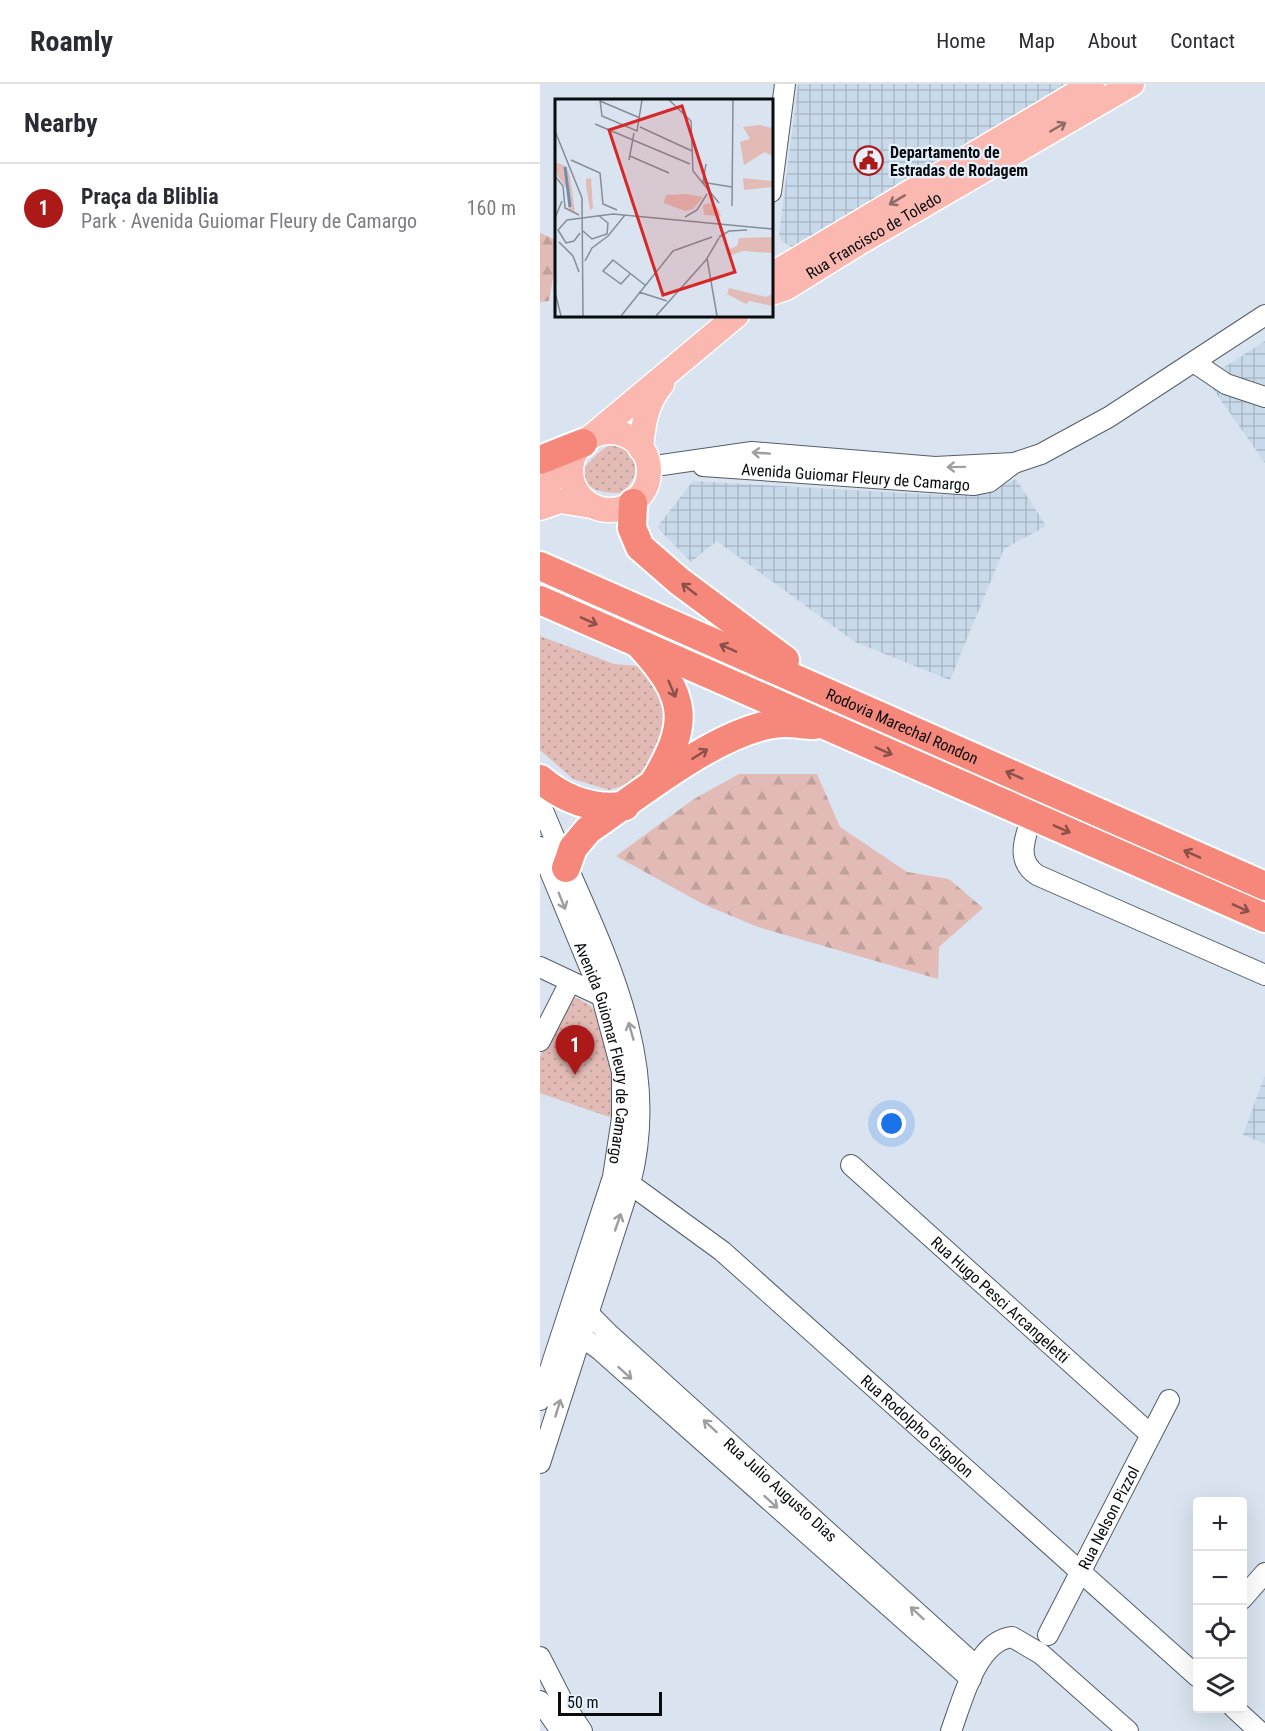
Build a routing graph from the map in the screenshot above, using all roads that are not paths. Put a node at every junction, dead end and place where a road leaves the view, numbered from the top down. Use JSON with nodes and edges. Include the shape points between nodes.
{"nodes":[{"id":1,"x":785,"y":84,"type":"edge"},
{"id":2,"x":1092,"y":84,"type":"edge"},
{"id":3,"x":1132,"y":84,"type":"edge"},
{"id":4,"x":772,"y":184,"type":"edge"},
{"id":5,"x":772,"y":274,"type":"edge"},
{"id":6,"x":772,"y":293,"type":"edge"},
{"id":7,"x":1265,"y":315,"type":"edge"},
{"id":8,"x":737,"y":316,"type":"edge"},
{"id":9,"x":1195,"y":363,"type":"junction"},
{"id":10,"x":673,"y":372,"type":"junction"},
{"id":11,"x":1265,"y":397,"type":"edge"},
{"id":12,"x":582,"y":447,"type":"junction"},
{"id":13,"x":645,"y":458,"type":"junction"},
{"id":14,"x":540,"y":460,"type":"edge"},
{"id":15,"x":540,"y":492,"type":"edge"},
{"id":16,"x":633,"y":502,"type":"junction"},
{"id":17,"x":592,"y":506,"type":"junction"},
{"id":18,"x":540,"y":508,"type":"edge"},
{"id":19,"x":540,"y":566,"type":"edge"},
{"id":20,"x":540,"y":600,"type":"edge"},
{"id":21,"x":638,"y":643,"type":"junction"},
{"id":22,"x":839,"y":696,"type":"junction"},
{"id":23,"x":830,"y":727,"type":"junction"},
{"id":24,"x":540,"y":779,"type":"edge"},
{"id":25,"x":652,"y":786,"type":"junction"},
{"id":26,"x":540,"y":803,"type":"edge"},
{"id":27,"x":625,"y":806,"type":"junction"},
{"id":28,"x":1032,"y":816,"type":"junction"},
{"id":29,"x":540,"y":847,"type":"edge"},
{"id":30,"x":566,"y":868,"type":"junction"},
{"id":31,"x":1265,"y":886,"type":"edge"},
{"id":32,"x":1265,"y":918,"type":"edge"},
{"id":33,"x":540,"y":967,"type":"edge"},
{"id":34,"x":1265,"y":975,"type":"edge"},
{"id":35,"x":570,"y":982,"type":"junction"},
{"id":36,"x":602,"y":998,"type":"junction"},
{"id":37,"x":622,"y":1002,"type":"junction"},
{"id":38,"x":540,"y":1041,"type":"edge"},
{"id":39,"x":851,"y":1165,"type":"dead end"},
{"id":40,"x":630,"y":1184,"type":"junction"},
{"id":41,"x":573,"y":1299,"type":"junction"},
{"id":42,"x":588,"y":1311,"type":"junction"},
{"id":43,"x":572,"y":1330,"type":"junction"},
{"id":44,"x":540,"y":1400,"type":"edge"},
{"id":45,"x":1169,"y":1400,"type":"dead end"},
{"id":46,"x":1150,"y":1434,"type":"junction"},
{"id":47,"x":540,"y":1463,"type":"edge"},
{"id":48,"x":1080,"y":1570,"type":"junction"},
{"id":49,"x":1265,"y":1573,"type":"edge"},
{"id":50,"x":1247,"y":1593,"type":"edge"},
{"id":51,"x":1048,"y":1635,"type":"dead end"},
{"id":52,"x":540,"y":1656,"type":"edge"},
{"id":53,"x":1193,"y":1665,"type":"edge"},
{"id":54,"x":974,"y":1673,"type":"junction"},
{"id":55,"x":540,"y":1701,"type":"edge"},
{"id":56,"x":1239,"y":1713,"type":"edge"},
{"id":57,"x":561,"y":1731,"type":"edge"},
{"id":58,"x":582,"y":1731,"type":"edge"},
{"id":59,"x":951,"y":1731,"type":"edge"},
{"id":60,"x":1128,"y":1731,"type":"edge"},
{"id":61,"x":1259,"y":1731,"type":"edge"}],
"edges":[{"from":1,"to":4,"type":"street"},
{"from":2,"to":5,"type":"main road","name":"Rua Francisco de Toledo","one_way":true},
{"from":6,"to":3,"type":"main road","name":"Rua Francisco de Toledo","one_way":true},
{"from":7,"to":9,"type":"street","name":"Avenida Guiomar Fleury de Camargo"},
{"from":8,"to":10,"type":"main road"},
{"from":9,"to":11,"type":"street","via":[[1226,384]]},
{"from":9,"to":13,"type":"street","name":"Avenida Guiomar Fleury de Camargo","via":[[1072,439],[1014,463],[989,482],[974,484],[818,466],[712,467]]},
{"from":10,"to":12,"type":"main road"},
{"from":10,"to":13,"type":"main road","via":[[653,394],[643,424]]},
{"from":12,"to":13,"type":"main road","via":[[619,434],[627,437]]},
{"from":12,"to":14,"type":"highway"},
{"from":12,"to":15,"type":"main road"},
{"from":12,"to":17,"type":"main road","via":[[572,482],[583,500]]},
{"from":13,"to":16,"type":"main road","via":[[648,480]]},
{"from":16,"to":17,"type":"main road","via":[[620,509]]},
{"from":22,"to":16,"type":"highway","one_way":true,"via":[[740,628],[640,547],[632,528]]},
{"from":17,"to":18,"type":"main road","via":[[560,501]]},
{"from":22,"to":19,"type":"highway","name":"Rodovia Marechal Rondon","one_way":true},
{"from":20,"to":21,"type":"highway","name":"Rodovia Marechal Rondon","one_way":true},
{"from":21,"to":23,"type":"highway","name":"Rodovia Marechal Rondon"},
{"from":21,"to":25,"type":"highway","one_way":true,"via":[[667,677],[679,711],[679,732]]},
{"from":31,"to":22,"type":"highway","name":"Rodovia Marechal Rondon","one_way":true},
{"from":25,"to":23,"type":"highway","one_way":true,"via":[[703,752],[756,728],[785,723]]},
{"from":23,"to":28,"type":"highway","name":"Rodovia Marechal Rondon","one_way":true},
{"from":24,"to":27,"type":"highway","via":[[578,802],[608,808]]},
{"from":25,"to":27,"type":"highway"},
{"from":26,"to":30,"type":"street"},
{"from":27,"to":30,"type":"highway","via":[[578,839]]},
{"from":28,"to":32,"type":"highway","name":"Rodovia Marechal Rondon","one_way":true},
{"from":28,"to":34,"type":"street","via":[[1024,840],[1023,861],[1036,876]]},
{"from":29,"to":36,"type":"street","name":"Avenida Guiomar Fleury de Camargo","one_way":true},
{"from":30,"to":37,"type":"street"},
{"from":33,"to":35,"type":"street"},
{"from":35,"to":36,"type":"street"},
{"from":35,"to":38,"type":"street"},
{"from":36,"to":37,"type":"street"},
{"from":36,"to":41,"type":"street","name":"Avenida Guiomar Fleury de Camargo","via":[[621,1072],[622,1118],[613,1177]]},
{"from":40,"to":37,"type":"street","one_way":true,"via":[[641,1118],[640,1076]]},
{"from":39,"to":46,"type":"street","name":"Rua Hugo Pesci Arcangeletti"},
{"from":42,"to":40,"type":"street","one_way":true},
{"from":40,"to":48,"type":"street","name":"Rua Rodolpho Grigolon","via":[[722,1251]]},
{"from":41,"to":42,"type":"street","name":"Rua Julio Augusto Dias"},
{"from":41,"to":43,"type":"street","name":"Avenida Guiomar Fleury de Camargo"},
{"from":42,"to":43,"type":"street"},
{"from":54,"to":42,"type":"street","name":"Rua Julio Augusto Dias","one_way":true},
{"from":43,"to":44,"type":"street","name":"Avenida Guiomar Fleury de Camargo"},
{"from":47,"to":43,"type":"street","one_way":true},
{"from":43,"to":54,"type":"street","name":"Rua Julio Augusto Dias","one_way":true},
{"from":45,"to":46,"type":"street","name":"Rua Nelson Pizzol"},
{"from":46,"to":48,"type":"street","name":"Rua Nelson Pizzol"},
{"from":48,"to":51,"type":"street","name":"Rua Nelson Pizzol"},
{"from":48,"to":53,"type":"street","name":"Rua Rodolpho Grigolon"},
{"from":49,"to":50,"type":"street"},
{"from":52,"to":58,"type":"street"},
{"from":54,"to":59,"type":"street"},
{"from":54,"to":60,"type":"street","via":[[996,1642],[1012,1636],[1041,1654]]},
{"from":55,"to":57,"type":"street"},
{"from":56,"to":61,"type":"street"}]}
